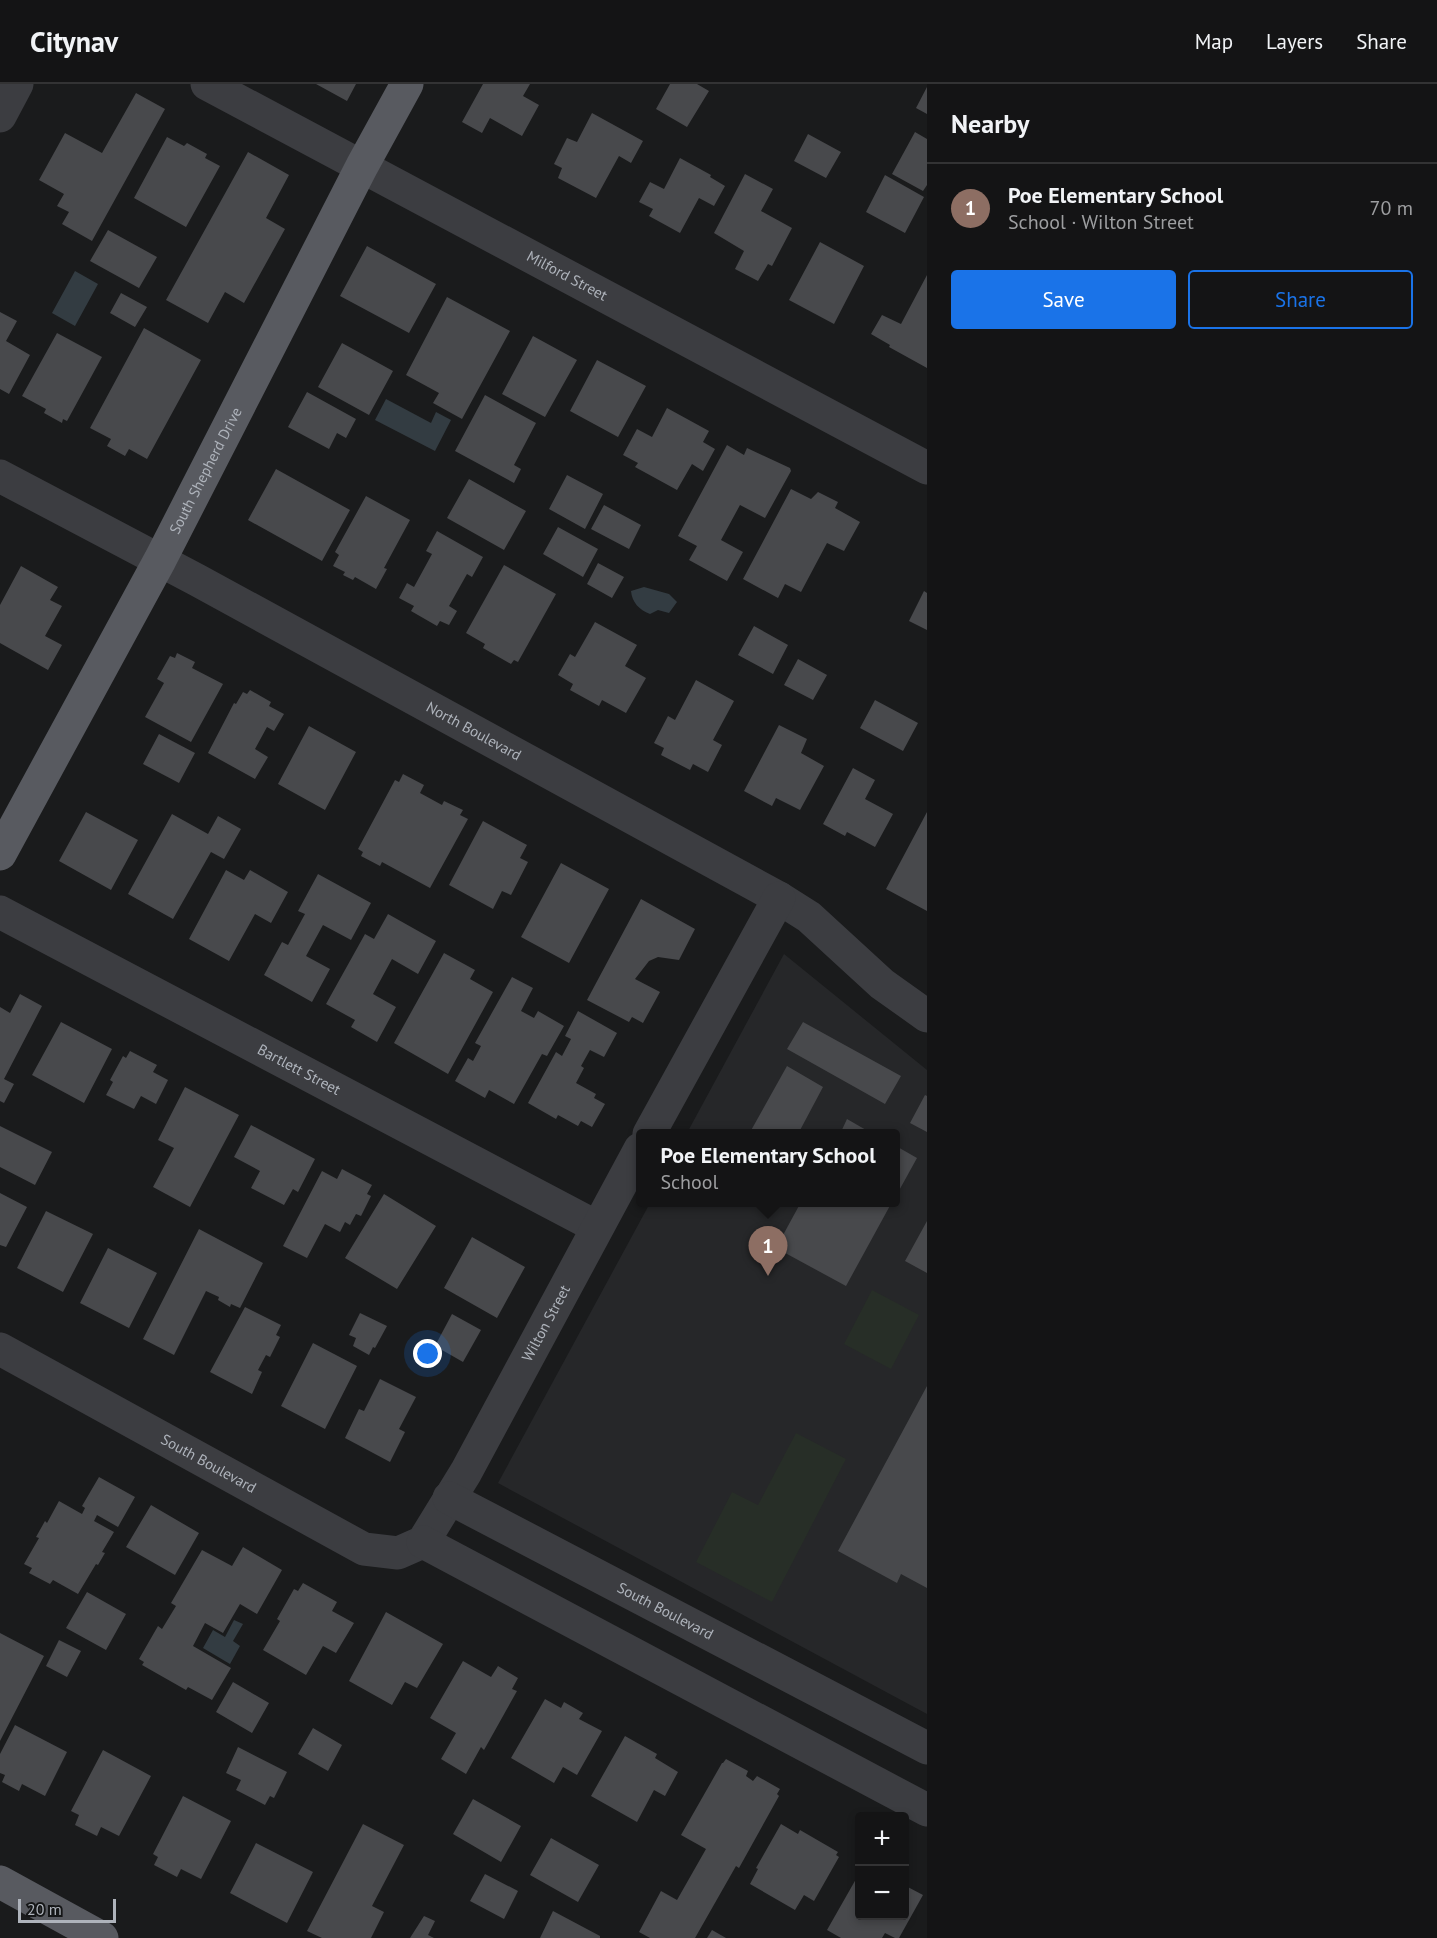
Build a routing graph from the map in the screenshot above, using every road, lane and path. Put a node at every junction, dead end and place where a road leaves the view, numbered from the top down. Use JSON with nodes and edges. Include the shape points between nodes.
{"nodes":[{"id":1,"x":17,"y":84,"type":"edge"},
{"id":2,"x":207,"y":84,"type":"edge"},
{"id":3,"x":406,"y":84,"type":"edge"},
{"id":4,"x":0,"y":116,"type":"edge"},
{"id":5,"x":362,"y":166,"type":"junction"},
{"id":6,"x":927,"y":468,"type":"edge"},
{"id":7,"x":0,"y":476,"type":"edge"},
{"id":8,"x":160,"y":560,"type":"junction"},
{"id":9,"x":0,"y":854,"type":"edge"},
{"id":10,"x":779,"y":898,"type":"junction"},
{"id":11,"x":0,"y":912,"type":"edge"},
{"id":12,"x":927,"y":1016,"type":"edge"},
{"id":13,"x":652,"y":1129,"type":"edge"},
{"id":14,"x":636,"y":1156,"type":"edge"},
{"id":15,"x":597,"y":1227,"type":"junction"},
{"id":16,"x":0,"y":1349,"type":"edge"},
{"id":17,"x":449,"y":1498,"type":"junction"},
{"id":18,"x":423,"y":1542,"type":"junction"},
{"id":19,"x":927,"y":1748,"type":"edge"},
{"id":20,"x":927,"y":1810,"type":"edge"},
{"id":21,"x":0,"y":1882,"type":"edge"},
{"id":22,"x":102,"y":1938,"type":"edge"}],
"edges":[{"from":1,"to":4,"type":"street"},
{"from":2,"to":5,"type":"street","name":"Milford Street"},
{"from":3,"to":5,"type":"main road","name":"South Shepherd Drive"},
{"from":5,"to":6,"type":"street","name":"Milford Street"},
{"from":5,"to":8,"type":"main road","name":"South Shepherd Drive"},
{"from":7,"to":8,"type":"street","name":"North Boulevard"},
{"from":8,"to":9,"type":"main road","name":"South Shepherd Drive"},
{"from":8,"to":10,"type":"street","name":"North Boulevard"},
{"from":10,"to":12,"type":"street","name":"North Boulevard","via":[[809,917],[882,984]]},
{"from":10,"to":13,"type":"street"},
{"from":11,"to":15,"type":"street","name":"Bartlett Street"},
{"from":14,"to":15,"type":"street","name":"Wilton Street"},
{"from":15,"to":17,"type":"street","name":"Wilton Street"},
{"from":16,"to":18,"type":"street","name":"South Boulevard","via":[[364,1549],[398,1553]]},
{"from":17,"to":18,"type":"street"},
{"from":17,"to":19,"type":"street","name":"South Boulevard"},
{"from":18,"to":20,"type":"street"},
{"from":21,"to":22,"type":"main road"}]}
